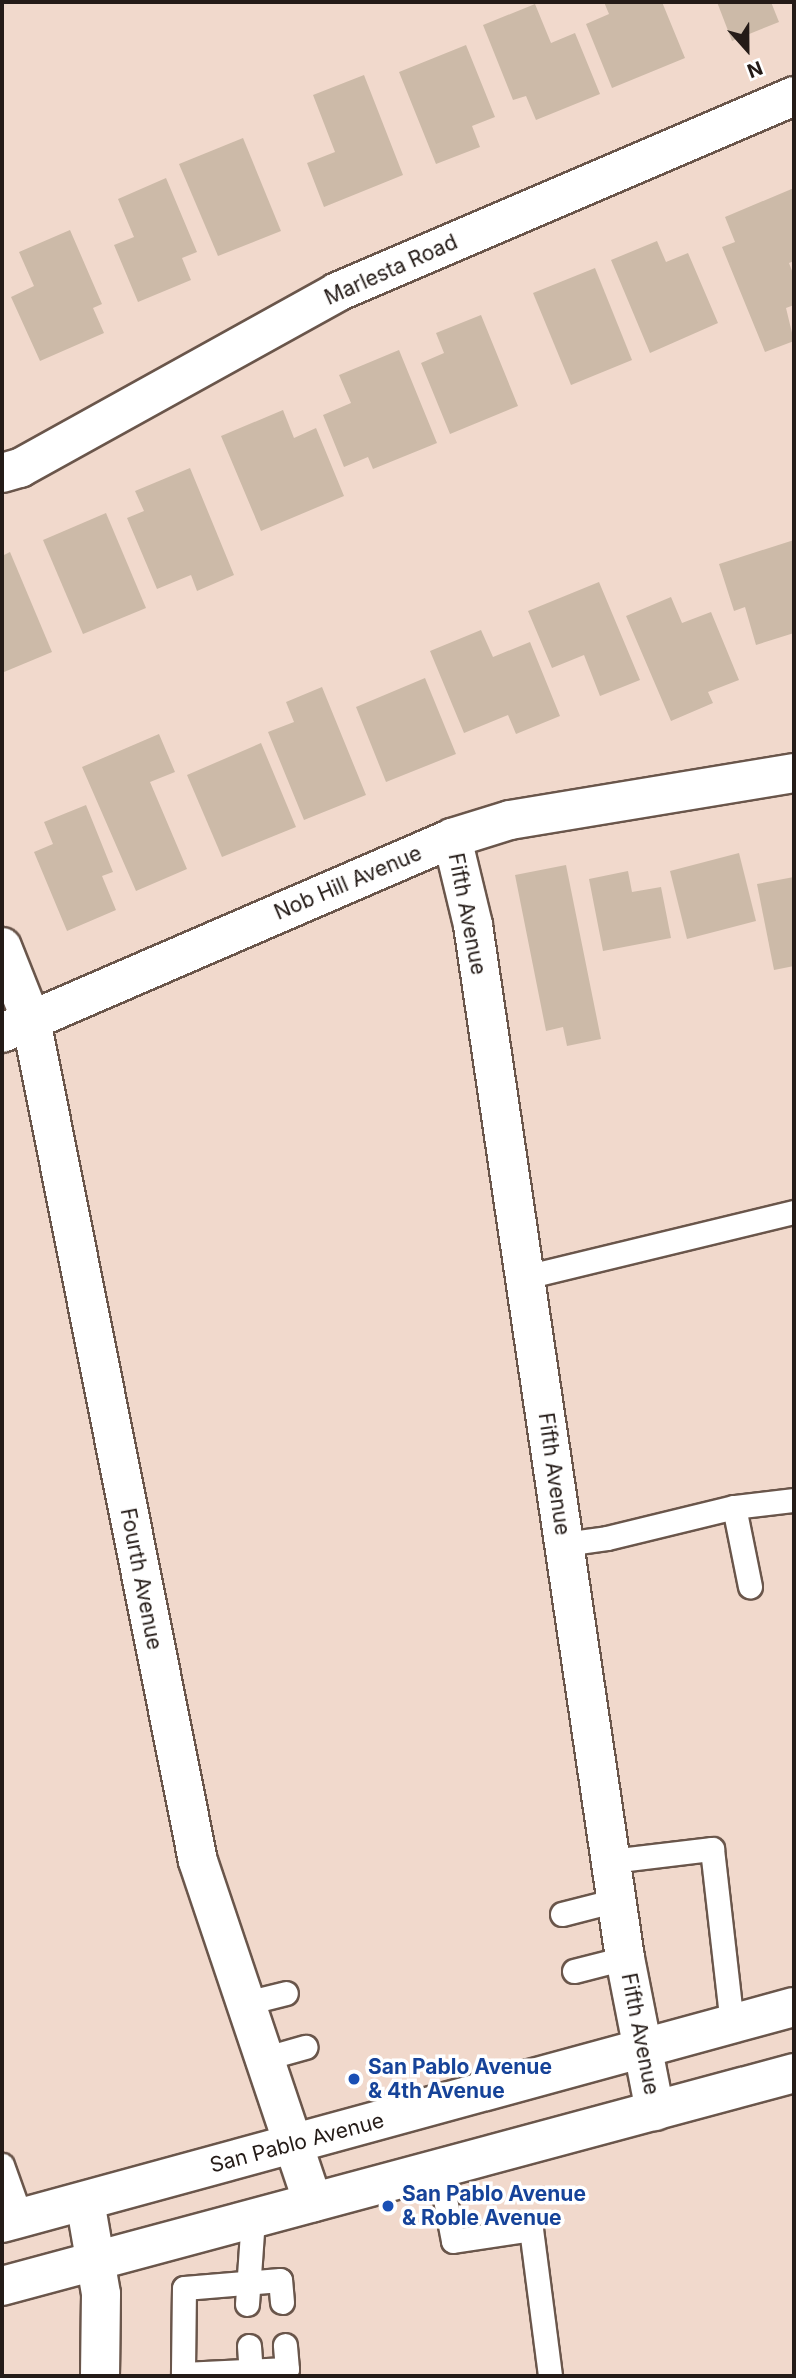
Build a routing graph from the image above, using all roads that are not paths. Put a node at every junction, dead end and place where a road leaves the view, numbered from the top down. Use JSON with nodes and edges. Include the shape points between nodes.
{"nodes":[{"id":1,"x":794,"y":96,"type":"edge"},
{"id":2,"x":2,"y":473,"type":"edge"},
{"id":3,"x":794,"y":774,"type":"edge"},
{"id":4,"x":452,"y":838,"type":"junction"},
{"id":5,"x":2,"y":947,"type":"edge"},
{"id":6,"x":17,"y":1026,"type":"edge"},
{"id":7,"x":794,"y":1212,"type":"edge"},
{"id":8,"x":525,"y":1277,"type":"junction"},
{"id":9,"x":794,"y":1500,"type":"edge"},
{"id":10,"x":734,"y":1507,"type":"junction"},
{"id":11,"x":564,"y":1544,"type":"junction"},
{"id":12,"x":750,"y":1586,"type":"dead end"},
{"id":13,"x":611,"y":1861,"type":"junction"},
{"id":14,"x":617,"y":1900,"type":"junction"},
{"id":15,"x":562,"y":1914,"type":"dead end"},
{"id":16,"x":625,"y":1958,"type":"junction"},
{"id":17,"x":575,"y":1971,"type":"dead end"},
{"id":18,"x":286,"y":1993,"type":"dead end"},
{"id":19,"x":246,"y":2003,"type":"junction"},
{"id":20,"x":794,"y":2007,"type":"edge"},
{"id":21,"x":732,"y":2024,"type":"junction"},
{"id":22,"x":305,"y":2047,"type":"dead end"},
{"id":23,"x":643,"y":2048,"type":"junction"},
{"id":24,"x":266,"y":2058,"type":"junction"},
{"id":25,"x":794,"y":2073,"type":"edge"},
{"id":26,"x":655,"y":2110,"type":"junction"},
{"id":27,"x":295,"y":2144,"type":"junction"},
{"id":28,"x":2,"y":2165,"type":"edge"},
{"id":29,"x":439,"y":2168,"type":"junction"},
{"id":30,"x":85,"y":2201,"type":"junction"},
{"id":31,"x":313,"y":2202,"type":"junction"},
{"id":32,"x":253,"y":2218,"type":"junction"},
{"id":33,"x":11,"y":2221,"type":"edge"},
{"id":34,"x":98,"y":2259,"type":"junction"},
{"id":35,"x":2,"y":2286,"type":"edge"},
{"id":36,"x":246,"y":2293,"type":"junction"},
{"id":37,"x":282,"y":2302,"type":"dead end"},
{"id":38,"x":285,"y":2345,"type":"dead end"},
{"id":39,"x":249,"y":2346,"type":"dead end"},
{"id":40,"x":251,"y":2374,"type":"edge"},
{"id":41,"x":100,"y":2376,"type":"edge"},
{"id":42,"x":550,"y":2376,"type":"edge"}],
"edges":[{"from":1,"to":2,"type":"street","name":"Marlesta Road","via":[[337,292],[20,468]]},
{"from":3,"to":4,"type":"street","name":"Nob Hill Avenue","via":[[510,820]]},
{"from":4,"to":6,"type":"street","name":"Nob Hill Avenue"},
{"from":4,"to":8,"type":"street","name":"Fifth Avenue","via":[[473,925]]},
{"from":5,"to":6,"type":"street","name":"Fourth Avenue"},
{"from":6,"to":19,"type":"street","name":"Fourth Avenue","via":[[185,1802],[215,1917]]},
{"from":7,"to":8,"type":"lane"},
{"from":8,"to":11,"type":"street","name":"Fifth Avenue"},
{"from":9,"to":10,"type":"lane"},
{"from":10,"to":11,"type":"lane"},
{"from":10,"to":12,"type":"lane"},
{"from":11,"to":13,"type":"street","name":"Fifth Avenue"},
{"from":13,"to":14,"type":"street","name":"Fifth Avenue"},
{"from":13,"to":21,"type":"lane","via":[[712,1849]]},
{"from":14,"to":15,"type":"lane"},
{"from":14,"to":16,"type":"street","name":"Fifth Avenue"},
{"from":16,"to":17,"type":"lane"},
{"from":16,"to":23,"type":"street","name":"Fifth Avenue"},
{"from":18,"to":19,"type":"lane"},
{"from":19,"to":24,"type":"street","name":"Fourth Avenue"},
{"from":20,"to":21,"type":"street","name":"San Pablo Avenue"},
{"from":21,"to":23,"type":"street","name":"San Pablo Avenue"},
{"from":22,"to":24,"type":"lane"},
{"from":23,"to":26,"type":"street","name":"Fifth Avenue"},
{"from":23,"to":27,"type":"street","name":"San Pablo Avenue"},
{"from":24,"to":27,"type":"street","name":"Fourth Avenue"},
{"from":25,"to":26,"type":"street"},
{"from":26,"to":29,"type":"street"},
{"from":27,"to":30,"type":"street","name":"San Pablo Avenue"},
{"from":27,"to":31,"type":"street","name":"Fourth Avenue"},
{"from":28,"to":33,"type":"lane"},
{"from":29,"to":31,"type":"street"},
{"from":29,"to":42,"type":"lane","via":[[453,2241],[531,2230]]},
{"from":30,"to":33,"type":"street","name":"San Pablo Avenue"},
{"from":30,"to":34,"type":"street"},
{"from":31,"to":32,"type":"street"},
{"from":32,"to":34,"type":"street"},
{"from":32,"to":36,"type":"lane"},
{"from":34,"to":35,"type":"street"},
{"from":34,"to":41,"type":"street"},
{"from":36,"to":37,"type":"lane","via":[[281,2280]]},
{"from":36,"to":40,"type":"lane","via":[[184,2288],[183,2374]]},
{"from":38,"to":40,"type":"lane","via":[[287,2368]]},
{"from":39,"to":40,"type":"lane"}]}
